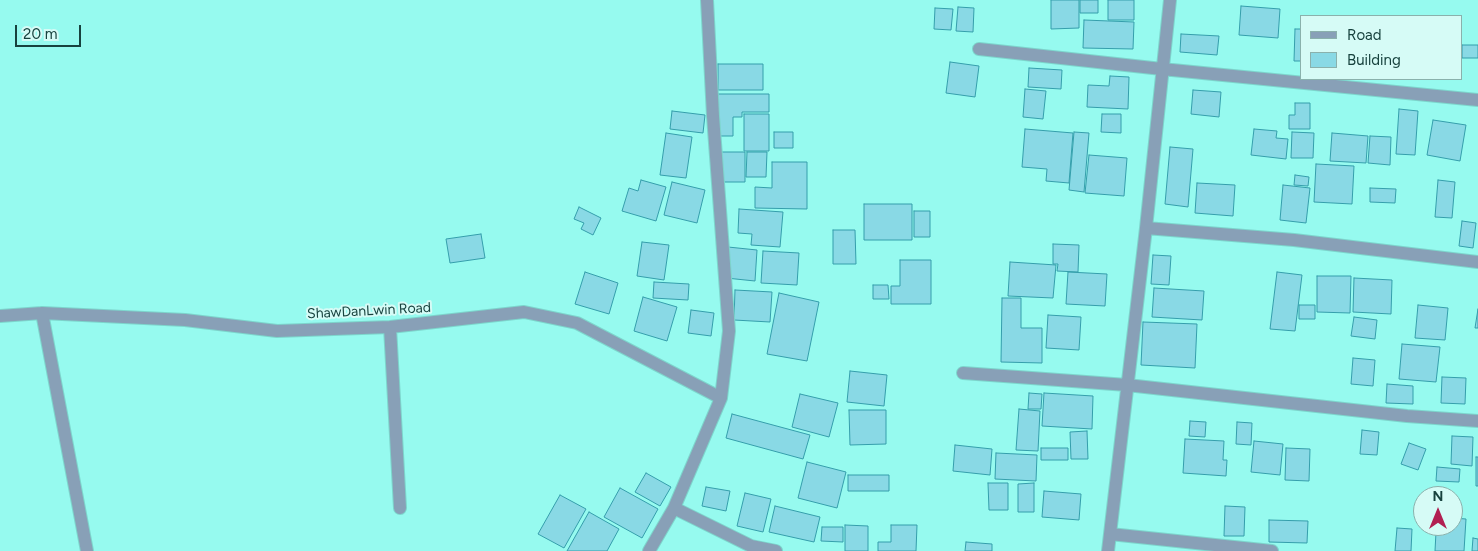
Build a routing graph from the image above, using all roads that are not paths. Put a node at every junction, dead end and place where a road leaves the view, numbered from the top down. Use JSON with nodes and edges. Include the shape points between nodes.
{"nodes":[{"id":1,"x":707,"y":0,"type":"edge"},
{"id":2,"x":1170,"y":0,"type":"edge"},
{"id":3,"x":979,"y":49,"type":"dead end"},
{"id":4,"x":1162,"y":69,"type":"junction"},
{"id":5,"x":1478,"y":100,"type":"edge"},
{"id":6,"x":1146,"y":228,"type":"junction"},
{"id":7,"x":1478,"y":262,"type":"edge"},
{"id":8,"x":42,"y":313,"type":"junction"},
{"id":9,"x":0,"y":316,"type":"edge"},
{"id":10,"x":390,"y":328,"type":"junction"},
{"id":11,"x":963,"y":373,"type":"dead end"},
{"id":12,"x":1127,"y":385,"type":"junction"},
{"id":13,"x":720,"y":398,"type":"junction"},
{"id":14,"x":1478,"y":421,"type":"edge"},
{"id":15,"x":400,"y":508,"type":"dead end"},
{"id":16,"x":674,"y":508,"type":"junction"},
{"id":17,"x":1110,"y":534,"type":"junction"},
{"id":18,"x":87,"y":551,"type":"edge"},
{"id":19,"x":649,"y":551,"type":"edge"},
{"id":20,"x":776,"y":551,"type":"edge"},
{"id":21,"x":1108,"y":551,"type":"edge"},
{"id":22,"x":1272,"y":551,"type":"edge"}],
"edges":[{"from":1,"to":13,"type":"street","via":[[729,332]]},
{"from":2,"to":4,"type":"street"},
{"from":3,"to":4,"type":"street"},
{"from":4,"to":5,"type":"street"},
{"from":4,"to":6,"type":"street"},
{"from":6,"to":7,"type":"street","via":[[1294,240]]},
{"from":6,"to":12,"type":"street"},
{"from":8,"to":9,"type":"street","name":"ShawDanLwin Road"},
{"from":8,"to":10,"type":"street","name":"ShawDanLwin Road","via":[[185,320],[277,331]]},
{"from":8,"to":18,"type":"street"},
{"from":10,"to":13,"type":"street","name":"ShawDanLwin Road","via":[[524,312],[577,323]]},
{"from":10,"to":15,"type":"street"},
{"from":11,"to":12,"type":"street"},
{"from":12,"to":14,"type":"street"},
{"from":12,"to":17,"type":"street"},
{"from":13,"to":16,"type":"street"},
{"from":16,"to":19,"type":"street"},
{"from":16,"to":20,"type":"street","via":[[751,546]]},
{"from":17,"to":21,"type":"street"},
{"from":17,"to":22,"type":"street"}]}
